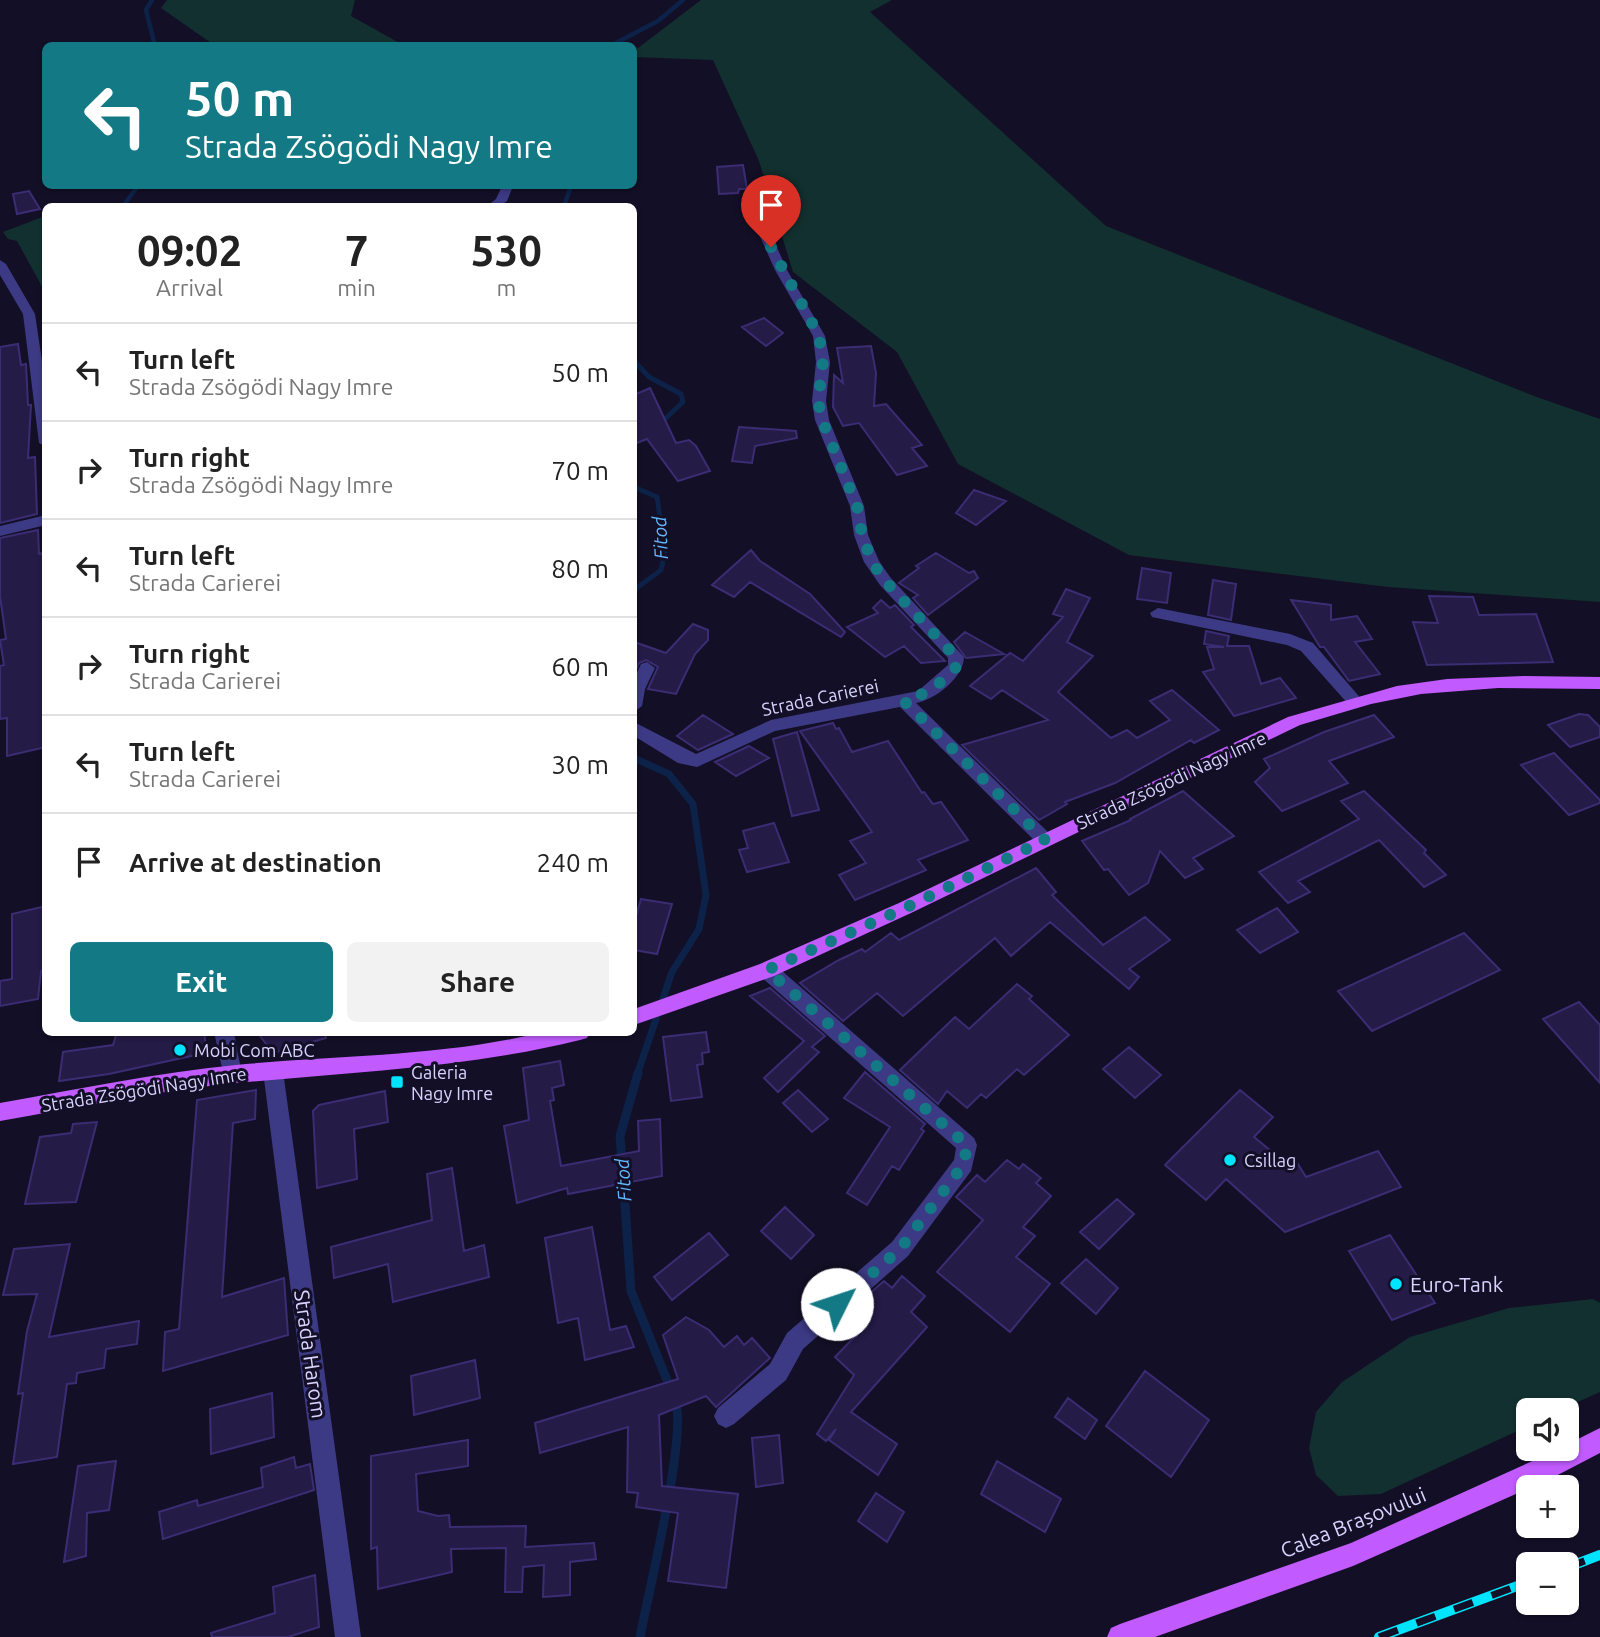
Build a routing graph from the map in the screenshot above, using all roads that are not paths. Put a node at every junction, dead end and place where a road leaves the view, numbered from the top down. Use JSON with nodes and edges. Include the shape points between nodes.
{"nodes":[{"id":1,"x":761,"y":225,"type":"dead end"},
{"id":2,"x":0,"y":264,"type":"edge"},
{"id":3,"x":42,"y":413,"type":"edge"},
{"id":4,"x":42,"y":521,"type":"edge"},
{"id":5,"x":0,"y":531,"type":"edge"},
{"id":6,"x":1158,"y":613,"type":"dead end"},
{"id":7,"x":647,"y":668,"type":"dead end"},
{"id":8,"x":1600,"y":683,"type":"edge"},
{"id":9,"x":637,"y":689,"type":"edge"},
{"id":10,"x":904,"y":701,"type":"junction"},
{"id":11,"x":1355,"y":701,"type":"junction"},
{"id":12,"x":637,"y":730,"type":"edge"},
{"id":13,"x":1045,"y":840,"type":"junction"},
{"id":14,"x":767,"y":970,"type":"junction"},
{"id":15,"x":639,"y":1016,"type":"edge"},
{"id":16,"x":225,"y":1036,"type":"edge"},
{"id":17,"x":562,"y":1036,"type":"edge"},
{"id":18,"x":273,"y":1071,"type":"junction"},
{"id":19,"x":232,"y":1075,"type":"junction"},
{"id":20,"x":0,"y":1112,"type":"edge"},
{"id":21,"x":726,"y":1416,"type":"dead end"},
{"id":22,"x":1600,"y":1440,"type":"edge"},
{"id":23,"x":348,"y":1637,"type":"edge"},
{"id":24,"x":1119,"y":1637,"type":"edge"}],
"edges":[{"from":1,"to":10,"type":"street","name":"Strada Carierei","via":[[819,336],[822,420],[857,506],[872,562],[956,657],[956,667],[942,681],[923,696]]},
{"from":2,"to":3,"type":"street","via":[[29,314]]},
{"from":4,"to":5,"type":"street"},
{"from":6,"to":11,"type":"street","via":[[1307,647]]},
{"from":7,"to":9,"type":"street"},
{"from":8,"to":11,"type":"main road","name":"Strada Zsögödi Nagy Imre","via":[[1445,687]]},
{"from":10,"to":12,"type":"street","name":"Strada Carierei","via":[[771,726],[697,761]]},
{"from":10,"to":13,"type":"street","name":"Strada Carierei"},
{"from":11,"to":13,"type":"main road","name":"Strada Zsögödi Nagy Imre","via":[[1294,722]]},
{"from":13,"to":14,"type":"main road","name":"Strada Zsögödi Nagy Imre"},
{"from":14,"to":15,"type":"main road","name":"Strada Zsögödi Nagy Imre"},
{"from":14,"to":21,"type":"street","via":[[967,1145],[964,1164],[900,1249],[795,1341],[778,1372]]},
{"from":16,"to":19,"type":"street"},
{"from":17,"to":18,"type":"main road","name":"Strada Zsögödi Nagy Imre","via":[[498,1050]]},
{"from":18,"to":19,"type":"main road","name":"Strada Zsögödi Nagy Imre"},
{"from":18,"to":23,"type":"street","name":"Strada Harom"},
{"from":19,"to":20,"type":"main road","name":"Strada Zsögödi Nagy Imre"},
{"from":22,"to":24,"type":"main road","name":"Calea Brașovului","via":[[1542,1471],[1353,1553]]}]}
